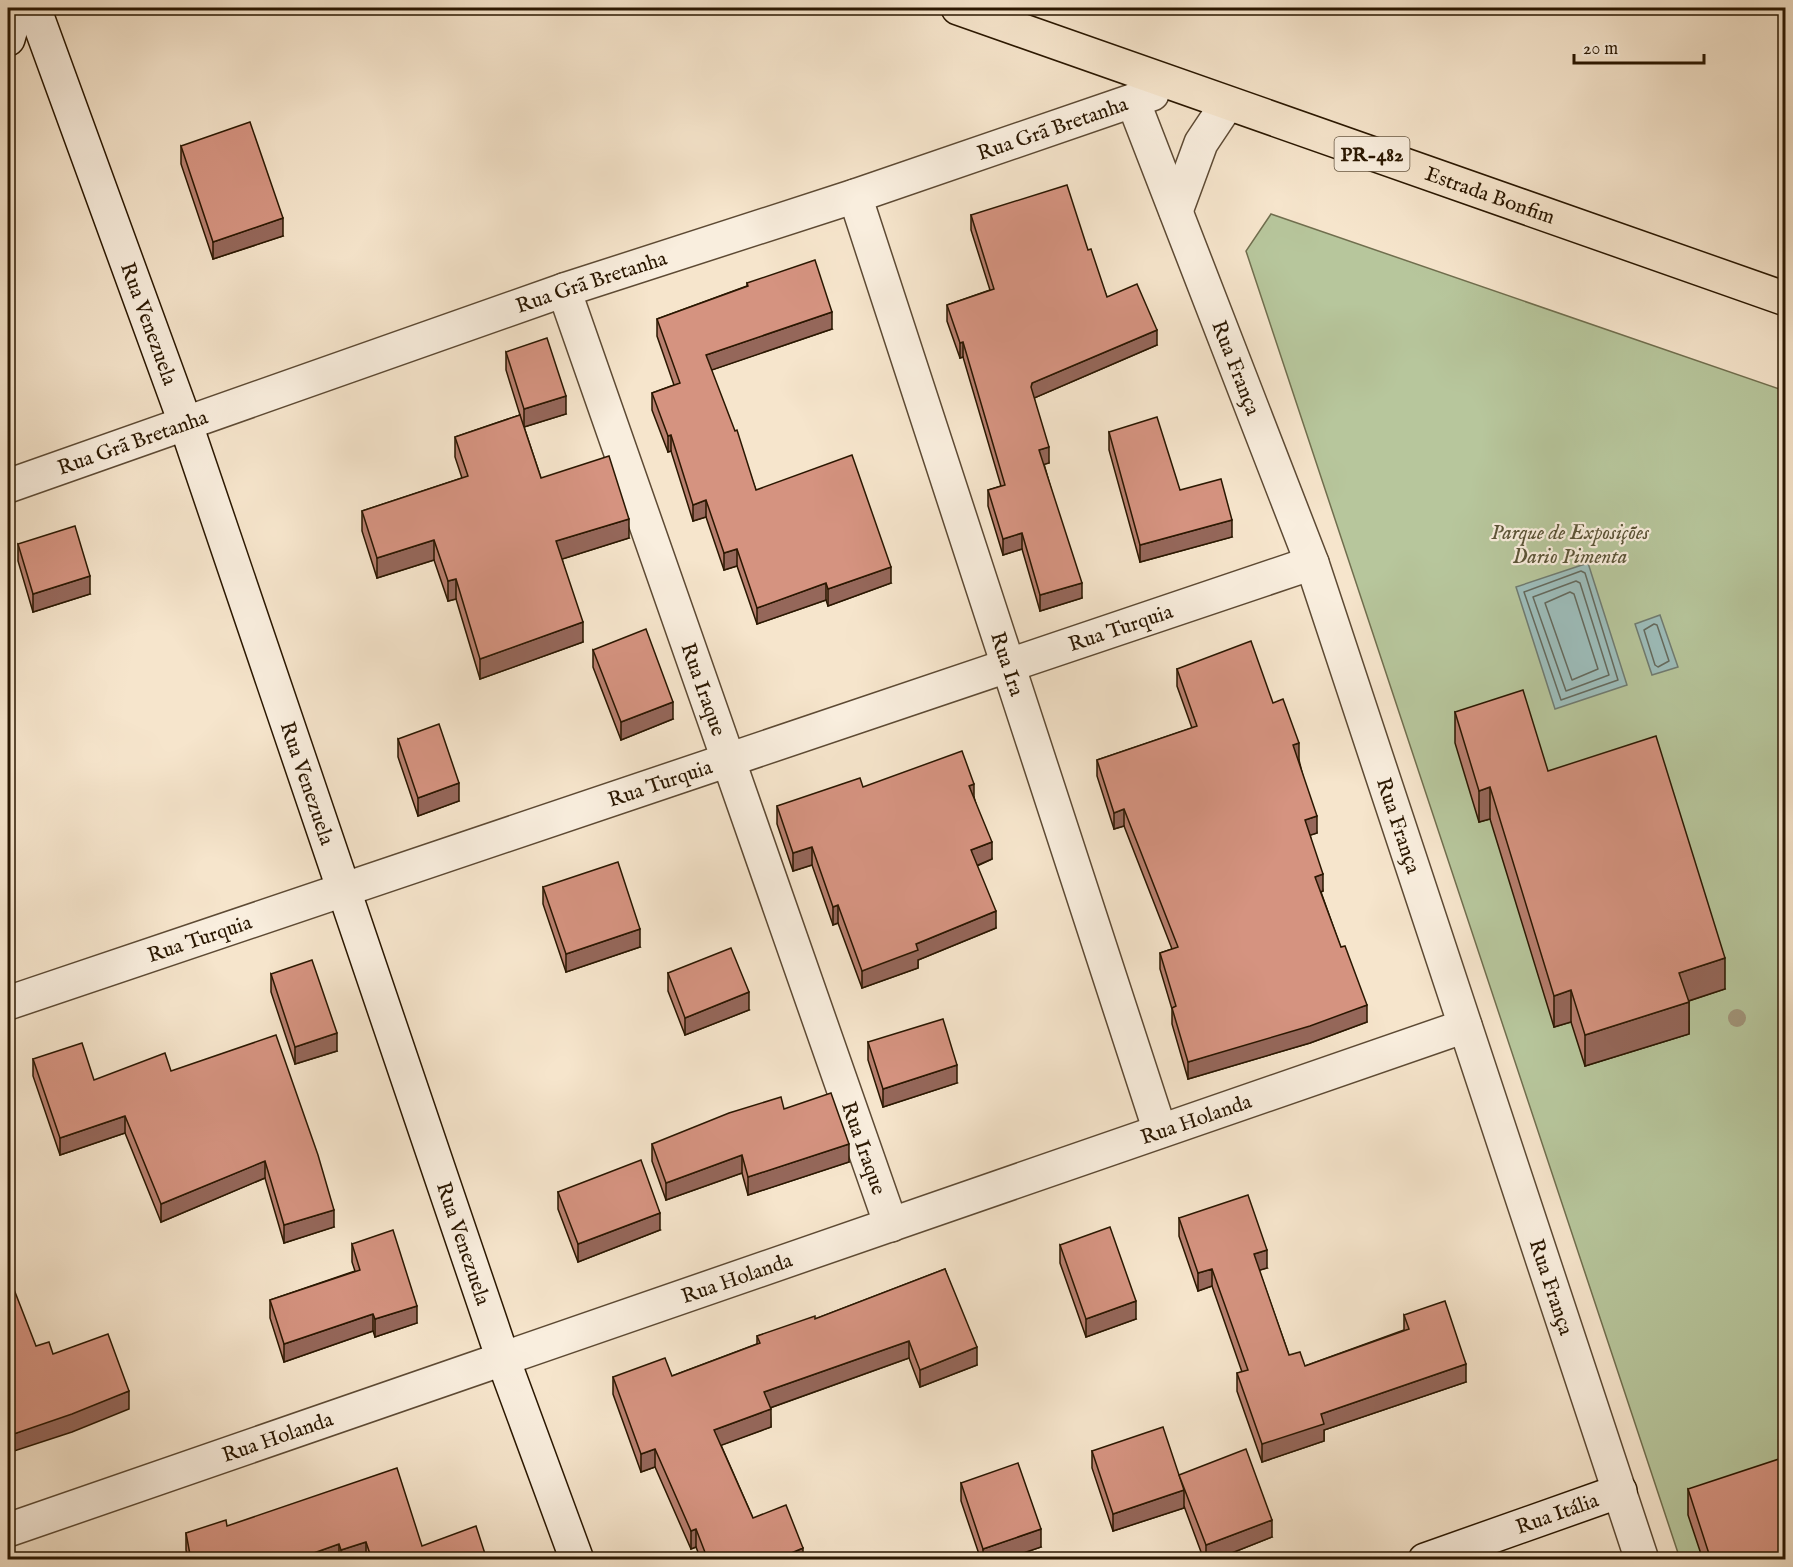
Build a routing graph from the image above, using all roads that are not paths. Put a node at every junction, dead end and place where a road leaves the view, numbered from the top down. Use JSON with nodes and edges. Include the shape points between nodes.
{"nodes":[{"id":1,"x":17,"y":8,"type":"edge"},
{"id":2,"x":34,"y":8,"type":"edge"},
{"id":3,"x":958,"y":8,"type":"edge"},
{"id":4,"x":8,"y":39,"type":"edge"},
{"id":5,"x":1177,"y":86,"type":"junction"},
{"id":6,"x":1133,"y":101,"type":"junction"},
{"id":7,"x":1227,"y":104,"type":"junction"},
{"id":8,"x":855,"y":196,"type":"junction"},
{"id":9,"x":1176,"y":211,"type":"junction"},
{"id":10,"x":564,"y":290,"type":"junction"},
{"id":11,"x":1785,"y":299,"type":"edge"},
{"id":12,"x":185,"y":422,"type":"junction"},
{"id":13,"x":8,"y":486,"type":"edge"},
{"id":14,"x":1312,"y":563,"type":"junction"},
{"id":15,"x":1007,"y":666,"type":"junction"},
{"id":16,"x":730,"y":760,"type":"junction"},
{"id":17,"x":344,"y":890,"type":"junction"},
{"id":18,"x":8,"y":1003,"type":"edge"},
{"id":19,"x":1465,"y":1026,"type":"junction"},
{"id":20,"x":1160,"y":1131,"type":"junction"},
{"id":21,"x":891,"y":1225,"type":"junction"},
{"id":22,"x":503,"y":1359,"type":"junction"},
{"id":23,"x":1620,"y":1491,"type":"junction"},
{"id":24,"x":8,"y":1530,"type":"edge"},
{"id":25,"x":577,"y":1560,"type":"edge"},
{"id":26,"x":1425,"y":1560,"type":"edge"},
{"id":27,"x":1642,"y":1560,"type":"edge"}],
"edges":[{"from":1,"to":4,"type":"street"},
{"from":2,"to":12,"type":"street","name":"Rua Venezuela"},
{"from":3,"to":5,"type":"main road","name":"Estrada Bonfim","number":"PR-482"},
{"from":5,"to":6,"type":"street","name":"Rua Grã Bretanha"},
{"from":5,"to":7,"type":"main road","name":"Estrada Bonfim","number":"PR-482"},
{"from":6,"to":8,"type":"street","name":"Rua Grã Bretanha"},
{"from":6,"to":9,"type":"street","name":"Rua França"},
{"from":7,"to":9,"type":"street","via":[[1201,143]]},
{"from":7,"to":11,"type":"main road","name":"Estrada Bonfim","number":"PR-482"},
{"from":8,"to":10,"type":"street","name":"Rua Grã Bretanha"},
{"from":8,"to":15,"type":"street","name":"Rua Ira"},
{"from":9,"to":14,"type":"street","name":"Rua França"},
{"from":10,"to":12,"type":"street","name":"Rua Grã Bretanha"},
{"from":10,"to":16,"type":"street","name":"Rua Iraque"},
{"from":12,"to":13,"type":"street","name":"Rua Grã Bretanha"},
{"from":12,"to":17,"type":"street","name":"Rua Venezuela"},
{"from":14,"to":15,"type":"street","name":"Rua Turquia"},
{"from":14,"to":19,"type":"street","name":"Rua França"},
{"from":15,"to":16,"type":"street","name":"Rua Turquia"},
{"from":15,"to":20,"type":"street","name":"Rua Ira"},
{"from":16,"to":17,"type":"street","name":"Rua Turquia"},
{"from":16,"to":21,"type":"street","name":"Rua Iraque"},
{"from":17,"to":18,"type":"street","name":"Rua Turquia"},
{"from":17,"to":22,"type":"street","name":"Rua Venezuela"},
{"from":19,"to":20,"type":"street","name":"Rua Holanda"},
{"from":19,"to":23,"type":"street","name":"Rua França"},
{"from":20,"to":21,"type":"street","name":"Rua Holanda"},
{"from":21,"to":22,"type":"street","name":"Rua Holanda"},
{"from":22,"to":24,"type":"street","name":"Rua Holanda"},
{"from":22,"to":25,"type":"street","name":"Rua Venezuela"},
{"from":23,"to":26,"type":"street","name":"Rua Itália"},
{"from":23,"to":27,"type":"street","name":"Rua França"}]}
